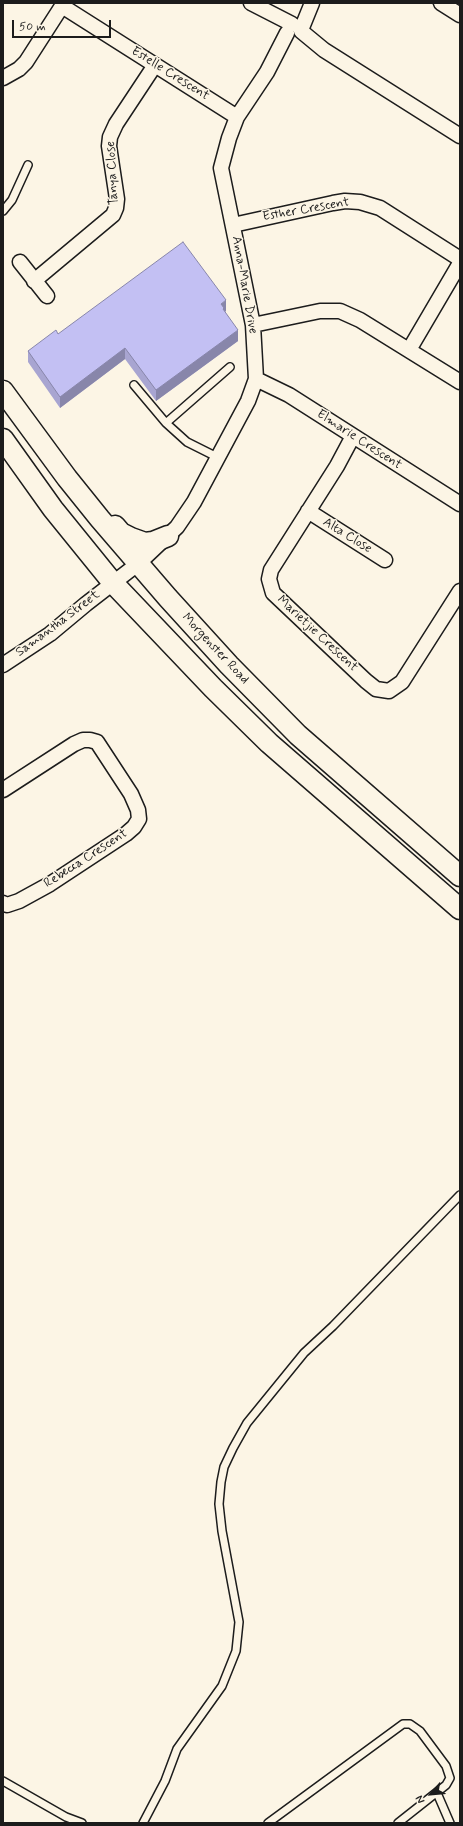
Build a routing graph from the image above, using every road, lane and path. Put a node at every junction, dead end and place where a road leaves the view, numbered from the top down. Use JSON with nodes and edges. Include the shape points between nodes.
{"nodes":[{"id":1,"x":311,"y":3,"type":"edge"},
{"id":2,"x":441,"y":3,"type":"edge"},
{"id":3,"x":60,"y":4,"type":"edge"},
{"id":4,"x":256,"y":6,"type":"edge"},
{"id":5,"x":460,"y":15,"type":"edge"},
{"id":6,"x":294,"y":31,"type":"junction"},
{"id":7,"x":155,"y":64,"type":"junction"},
{"id":8,"x":3,"y":78,"type":"edge"},
{"id":9,"x":237,"y":117,"type":"junction"},
{"id":10,"x":460,"y":136,"type":"edge"},
{"id":11,"x":28,"y":165,"type":"dead end"},
{"id":12,"x":3,"y":211,"type":"edge"},
{"id":13,"x":233,"y":225,"type":"junction"},
{"id":14,"x":460,"y":259,"type":"edge"},
{"id":15,"x":20,"y":262,"type":"dead end"},
{"id":16,"x":460,"y":264,"type":"edge"},
{"id":17,"x":34,"y":281,"type":"junction"},
{"id":18,"x":47,"y":296,"type":"dead end"},
{"id":19,"x":253,"y":325,"type":"junction"},
{"id":20,"x":409,"y":350,"type":"junction"},
{"id":21,"x":230,"y":367,"type":"dead end"},
{"id":22,"x":256,"y":379,"type":"junction"},
{"id":23,"x":460,"y":382,"type":"edge"},
{"id":24,"x":134,"y":385,"type":"dead end"},
{"id":25,"x":3,"y":391,"type":"edge"},
{"id":26,"x":166,"y":423,"type":"junction"},
{"id":27,"x":353,"y":436,"type":"junction"},
{"id":28,"x":3,"y":439,"type":"edge"},
{"id":29,"x":217,"y":457,"type":"junction"},
{"id":30,"x":82,"y":497,"type":"junction"},
{"id":31,"x":460,"y":504,"type":"edge"},
{"id":32,"x":308,"y":511,"type":"junction"},
{"id":33,"x":168,"y":536,"type":"junction"},
{"id":34,"x":386,"y":560,"type":"dead end"},
{"id":35,"x":138,"y":563,"type":"junction"},
{"id":36,"x":114,"y":583,"type":"junction"},
{"id":37,"x":460,"y":591,"type":"edge"},
{"id":38,"x":3,"y":665,"type":"edge"},
{"id":39,"x":3,"y":790,"type":"edge"},
{"id":40,"x":460,"y":876,"type":"edge"},
{"id":41,"x":3,"y":903,"type":"edge"},
{"id":42,"x":460,"y":910,"type":"edge"},
{"id":43,"x":460,"y":1195,"type":"edge"},
{"id":44,"x":3,"y":1781,"type":"edge"},
{"id":45,"x":437,"y":1793,"type":"junction"},
{"id":46,"x":66,"y":1817,"type":"junction"},
{"id":47,"x":73,"y":1823,"type":"edge"},
{"id":48,"x":82,"y":1823,"type":"edge"},
{"id":49,"x":143,"y":1823,"type":"edge"},
{"id":50,"x":268,"y":1823,"type":"edge"},
{"id":51,"x":398,"y":1823,"type":"edge"},
{"id":52,"x":450,"y":1823,"type":"edge"}],
"edges":[{"from":1,"to":6,"type":"street","name":"Anna-Marie Drive"},
{"from":2,"to":5,"type":"street"},
{"from":3,"to":7,"type":"street","name":"Estelle Crescent"},
{"from":3,"to":8,"type":"street","name":"Estelle Crescent","via":[[26,62]]},
{"from":4,"to":6,"type":"street"},
{"from":6,"to":9,"type":"street","name":"Anna-Marie Drive","via":[[289,46],[276,57]]},
{"from":6,"to":10,"type":"street"},
{"from":7,"to":9,"type":"street","name":"Estelle Crescent"},
{"from":7,"to":17,"type":"street","name":"Tanya Close","via":[[110,137],[116,208],[112,215]]},
{"from":9,"to":13,"type":"street","name":"Anna-Marie Drive","via":[[221,168]]},
{"from":11,"to":12,"type":"lane","via":[[12,200]]},
{"from":13,"to":14,"type":"street","name":"Esther Crescent","via":[[333,203],[360,202],[380,208]]},
{"from":13,"to":19,"type":"street","name":"Anna-Marie Drive"},
{"from":15,"to":17,"type":"street"},
{"from":16,"to":20,"type":"street"},
{"from":17,"to":18,"type":"street"},
{"from":19,"to":20,"type":"street","via":[[320,311],[340,311],[360,320]]},
{"from":19,"to":22,"type":"street","name":"Anna-Marie Drive"},
{"from":20,"to":23,"type":"street"},
{"from":21,"to":26,"type":"lane"},
{"from":22,"to":27,"type":"street","name":"Elmarie Crescent","via":[[289,395]]},
{"from":22,"to":29,"type":"street","name":"Anna-Marie Drive","via":[[244,410]]},
{"from":24,"to":26,"type":"lane"},
{"from":25,"to":30,"type":"main road","name":"Morgenster Road"},
{"from":26,"to":29,"type":"lane","via":[[187,442]]},
{"from":27,"to":31,"type":"street","name":"Elmarie Crescent"},
{"from":27,"to":32,"type":"street","name":"Marietjie Crescent"},
{"from":28,"to":36,"type":"main road","via":[[53,509]]},
{"from":29,"to":33,"type":"street","name":"Anna-Marie Drive","via":[[188,513]]},
{"from":30,"to":33,"type":"main road","via":[[92,503],[121,533],[131,538],[145,543]]},
{"from":30,"to":35,"type":"main road","name":"Morgenster Road"},
{"from":32,"to":34,"type":"street","name":"Alta Close"},
{"from":32,"to":37,"type":"street","name":"Marietjie Crescent","via":[[271,570],[270,585],[281,601],[376,689],[389,691],[399,686]]},
{"from":33,"to":35,"type":"street","name":"Anna-Marie Drive"},
{"from":35,"to":36,"type":"street","name":"Samantha Street"},
{"from":35,"to":40,"type":"main road","name":"Morgenster Road","via":[[229,665],[298,736]]},
{"from":36,"to":38,"type":"street","name":"Samantha Street","via":[[50,634]]},
{"from":36,"to":42,"type":"main road","via":[[269,743]]},
{"from":39,"to":41,"type":"street","name":"Rebecca Crescent","via":[[74,744],[90,740],[97,742],[127,788],[138,810],[139,819],[126,834],[50,884],[19,901],[7,905]]},
{"from":43,"to":49,"type":"lane","via":[[304,1353],[252,1417],[233,1448],[222,1474],[219,1504],[239,1622],[236,1651],[222,1686],[177,1749]]},
{"from":44,"to":46,"type":"lane"},
{"from":45,"to":50,"type":"lane","via":[[450,1778],[449,1772],[420,1731],[410,1724],[403,1724]]},
{"from":45,"to":51,"type":"lane"},
{"from":45,"to":52,"type":"lane"},
{"from":46,"to":47,"type":"lane"},
{"from":46,"to":48,"type":"lane"}]}
